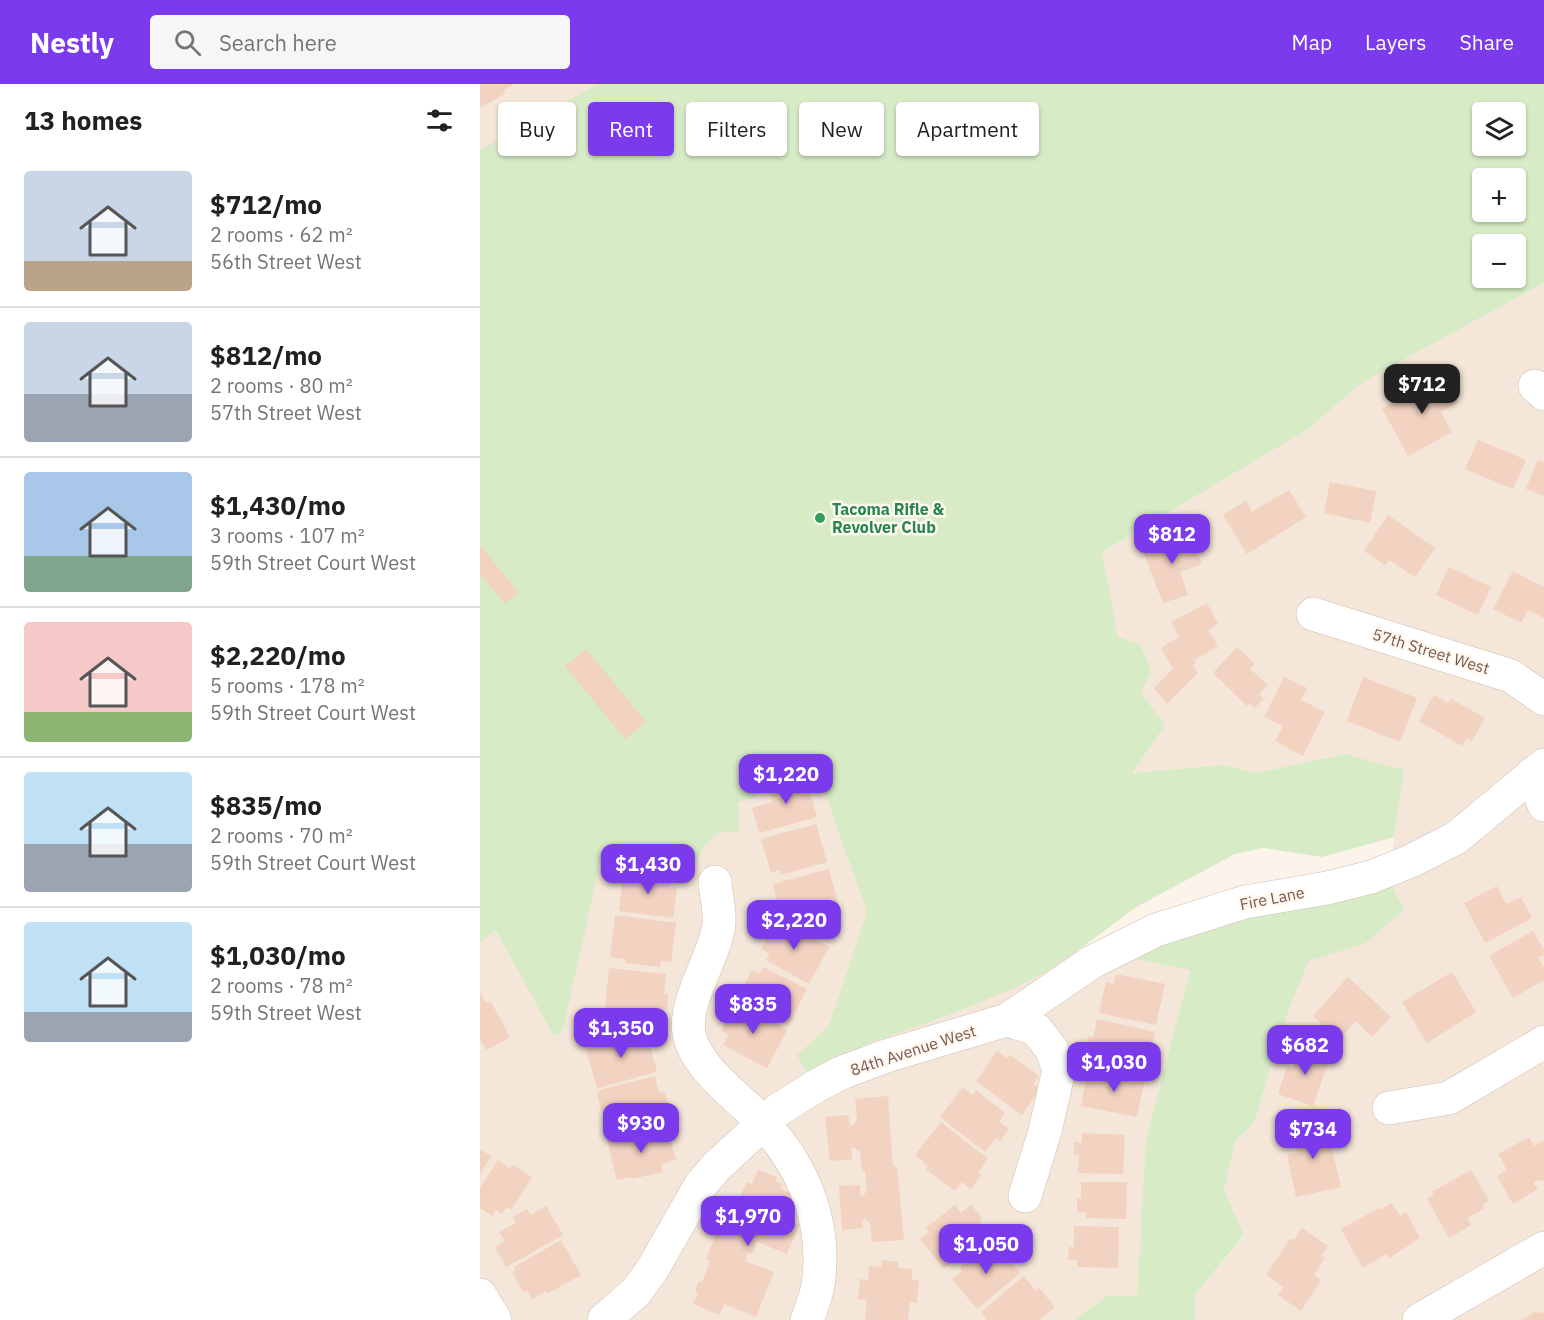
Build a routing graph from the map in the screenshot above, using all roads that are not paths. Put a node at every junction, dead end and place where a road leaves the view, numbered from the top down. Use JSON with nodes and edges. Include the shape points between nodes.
{"nodes":[{"id":1,"x":1313,"y":614,"type":"dead end"},
{"id":2,"x":1544,"y":699,"type":"edge"},
{"id":3,"x":1538,"y":769,"type":"edge"},
{"id":4,"x":1544,"y":805,"type":"edge"},
{"id":5,"x":714,"y":882,"type":"dead end"},
{"id":6,"x":1007,"y":1020,"type":"junction"},
{"id":7,"x":1544,"y":1042,"type":"edge"},
{"id":8,"x":1389,"y":1108,"type":"dead end"},
{"id":9,"x":764,"y":1122,"type":"junction"},
{"id":10,"x":1025,"y":1196,"type":"dead end"},
{"id":11,"x":1544,"y":1248,"type":"edge"},
{"id":12,"x":480,"y":1295,"type":"edge"},
{"id":13,"x":495,"y":1320,"type":"edge"},
{"id":14,"x":604,"y":1320,"type":"edge"},
{"id":15,"x":807,"y":1320,"type":"edge"},
{"id":16,"x":1419,"y":1320,"type":"edge"}],
"edges":[{"from":1,"to":2,"type":"street","name":"57th Street West","via":[[1511,676]]},
{"from":3,"to":4,"type":"street"},
{"from":3,"to":6,"type":"street","name":"Fire Lane","via":[[1477,822],[1436,850],[1371,877],[1245,902],[1156,930],[1092,962]]},
{"from":5,"to":9,"type":"street","via":[[719,923],[688,1022],[690,1040],[705,1065]]},
{"from":6,"to":9,"type":"street","name":"84th Avenue West","via":[[841,1073]]},
{"from":6,"to":10,"type":"street","via":[[1036,1029],[1052,1050],[1059,1070]]},
{"from":7,"to":8,"type":"street","via":[[1449,1098]]},
{"from":9,"to":14,"type":"street","name":"84th Avenue West","via":[[710,1173],[652,1270],[636,1292]]},
{"from":9,"to":15,"type":"street","via":[[804,1179],[817,1225],[818,1287]]},
{"from":11,"to":16,"type":"street"},
{"from":12,"to":13,"type":"street"}]}
